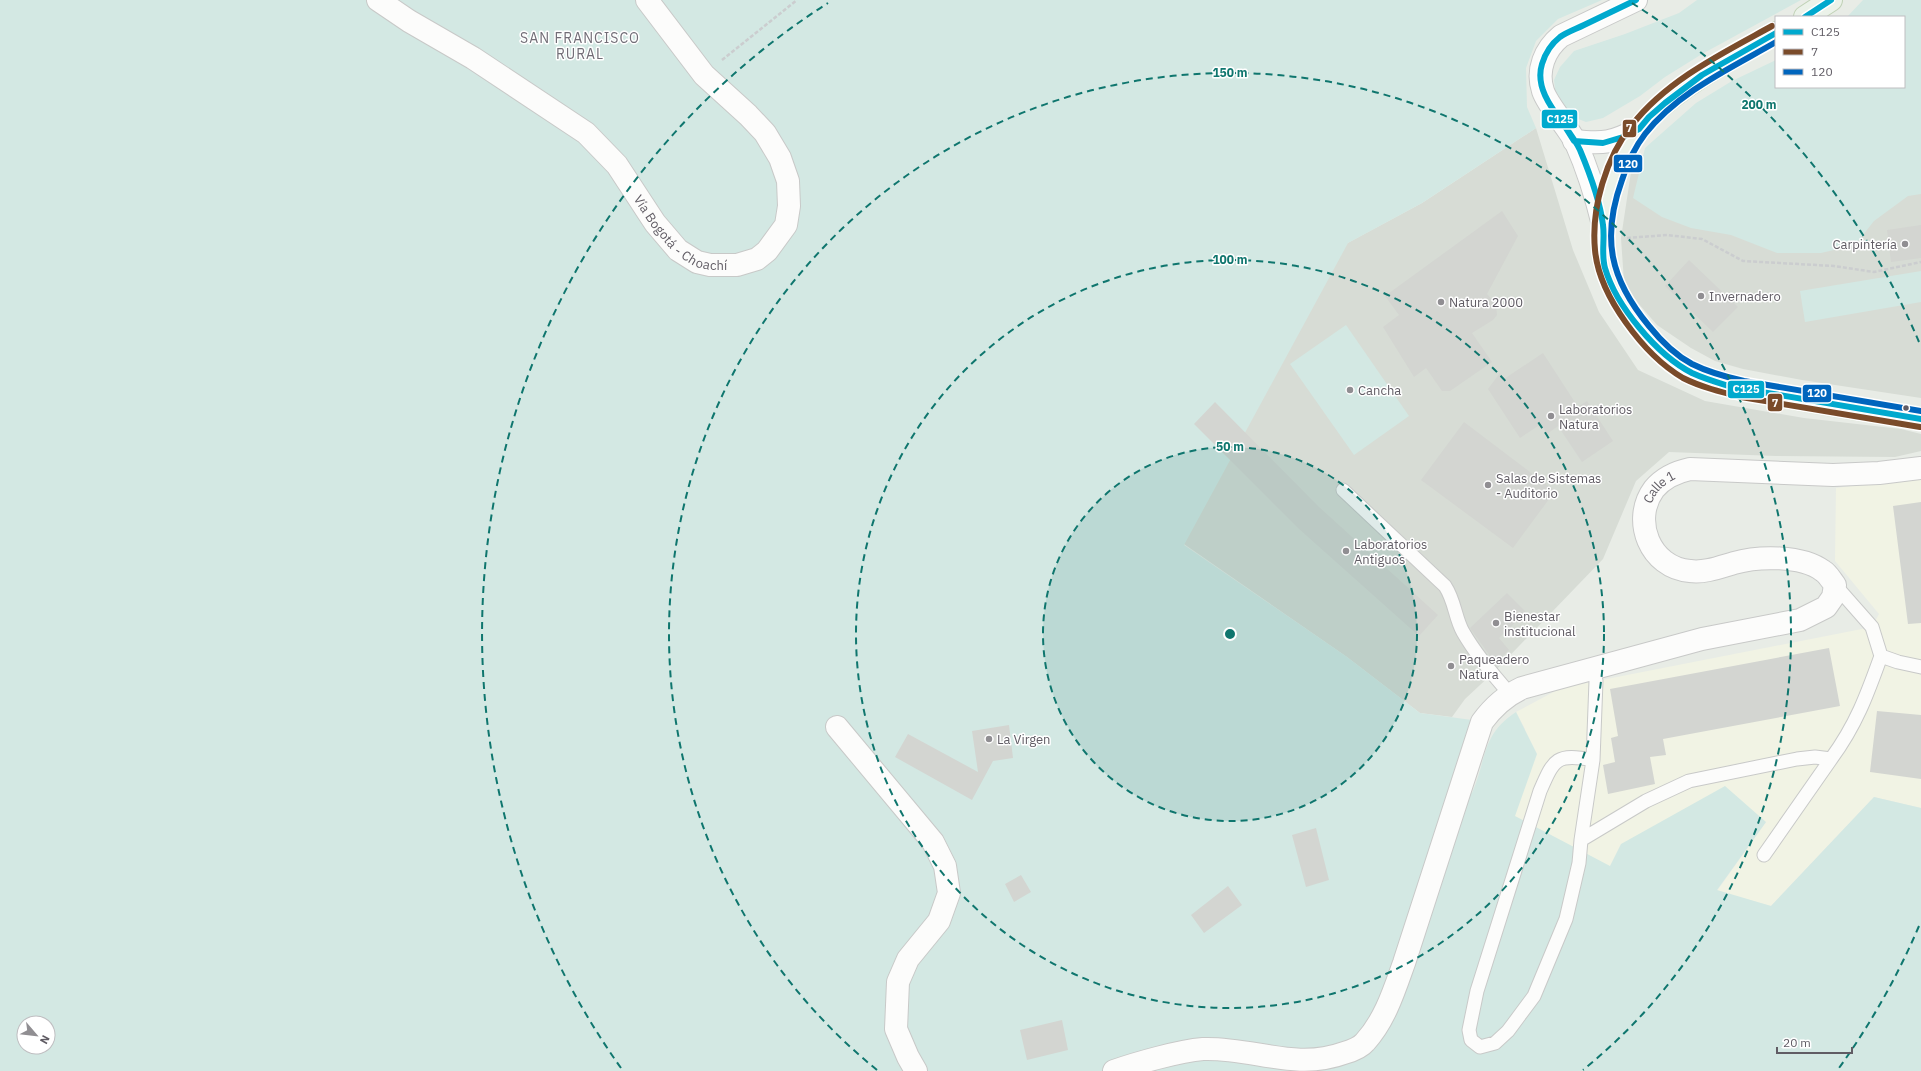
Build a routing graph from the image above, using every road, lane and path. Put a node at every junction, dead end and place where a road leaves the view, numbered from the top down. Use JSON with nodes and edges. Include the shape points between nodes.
{"nodes":[{"id":1,"x":378,"y":0,"type":"edge"},
{"id":2,"x":647,"y":0,"type":"edge"},
{"id":3,"x":797,"y":0,"type":"edge"},
{"id":4,"x":1636,"y":0,"type":"edge"},
{"id":5,"x":1831,"y":0,"type":"edge"},
{"id":6,"x":1807,"y":16,"type":"edge"},
{"id":7,"x":1775,"y":34,"type":"edge"},
{"id":8,"x":704,"y":75,"type":"junction"},
{"id":9,"x":1639,"y":129,"type":"junction"},
{"id":10,"x":1574,"y":140,"type":"junction"},
{"id":11,"x":1603,"y":234,"type":"junction"},
{"id":12,"x":1921,"y":262,"type":"edge"},
{"id":13,"x":1921,"y":419,"type":"edge"},
{"id":14,"x":1921,"y":468,"type":"edge"},
{"id":15,"x":1343,"y":490,"type":"dead end"},
{"id":16,"x":1835,"y":585,"type":"junction"},
{"id":17,"x":1881,"y":656,"type":"junction"},
{"id":18,"x":1921,"y":667,"type":"edge"},
{"id":19,"x":1593,"y":668,"type":"junction"},
{"id":20,"x":1510,"y":694,"type":"junction"},
{"id":21,"x":837,"y":727,"type":"dead end"},
{"id":22,"x":1831,"y":759,"type":"junction"},
{"id":23,"x":1593,"y":760,"type":"junction"},
{"id":24,"x":1581,"y":840,"type":"junction"},
{"id":25,"x":1764,"y":855,"type":"dead end"},
{"id":26,"x":916,"y":1071,"type":"edge"},
{"id":27,"x":1114,"y":1071,"type":"edge"}],
"edges":[{"from":1,"to":8,"type":"street","name":"Vía Bogotá - Choachí","via":[[586,132],[617,165],[655,223],[678,250],[704,264],[737,265],[762,255],[786,225],[790,206],[788,181],[780,158],[764,133]]},
{"from":2,"to":8,"type":"street","name":"Vía Bogotá - Choachí"},
{"from":3,"to":8,"type":"path"},
{"from":4,"to":10,"type":"street","via":[[1561,36],[1547,52],[1540,74],[1543,92]]},
{"from":5,"to":6,"type":"main road"},
{"from":7,"to":9,"type":"main road","via":[[1702,75],[1665,103]]},
{"from":9,"to":10,"type":"street","via":[[1604,143]]},
{"from":9,"to":11,"type":"main road","via":[[1617,168],[1610,188]]},
{"from":10,"to":11,"type":"street","via":[[1591,179]]},
{"from":11,"to":12,"type":"path","via":[[1621,238],[1667,235],[1702,239],[1743,261],[1834,266],[1874,272]]},
{"from":11,"to":13,"type":"main road","via":[[1605,266],[1621,301],[1653,342],[1671,359],[1688,370],[1732,387]]},
{"from":14,"to":16,"type":"street","name":"Calle 1","via":[[1833,475],[1690,469],[1665,478],[1648,498],[1644,515],[1648,542],[1658,556],[1672,567],[1698,572],[1750,559],[1781,559],[1810,564],[1823,571]]},
{"from":15,"to":20,"type":"lane","via":[[1445,586],[1452,597],[1463,632],[1496,679]]},
{"from":16,"to":17,"type":"lane","via":[[1872,627]]},
{"from":16,"to":19,"type":"street","via":[[1833,597],[1826,607],[1800,620],[1702,639]]},
{"from":17,"to":18,"type":"lane"},
{"from":17,"to":22,"type":"lane","via":[[1863,706],[1845,740]]},
{"from":19,"to":20,"type":"street","via":[[1522,688]]},
{"from":19,"to":23,"type":"lane","via":[[1596,681]]},
{"from":20,"to":27,"type":"street","via":[[1492,709],[1482,722],[1404,964],[1383,1017],[1364,1043],[1330,1058],[1310,1061],[1203,1049],[1185,1051]]},
{"from":21,"to":26,"type":"street","via":[[933,842],[945,866],[949,893],[938,921],[908,959],[898,982],[896,1029]]},
{"from":22,"to":24,"type":"lane","via":[[1797,759],[1689,781],[1646,801]]},
{"from":22,"to":25,"type":"lane"},
{"from":23,"to":24,"type":"lane"},
{"from":23,"to":24,"type":"lane","via":[[1578,757],[1562,758],[1555,762],[1540,791],[1477,991],[1469,1030],[1471,1040],[1480,1047],[1495,1043],[1508,1031],[1534,996],[1566,919],[1579,863]]}]}
